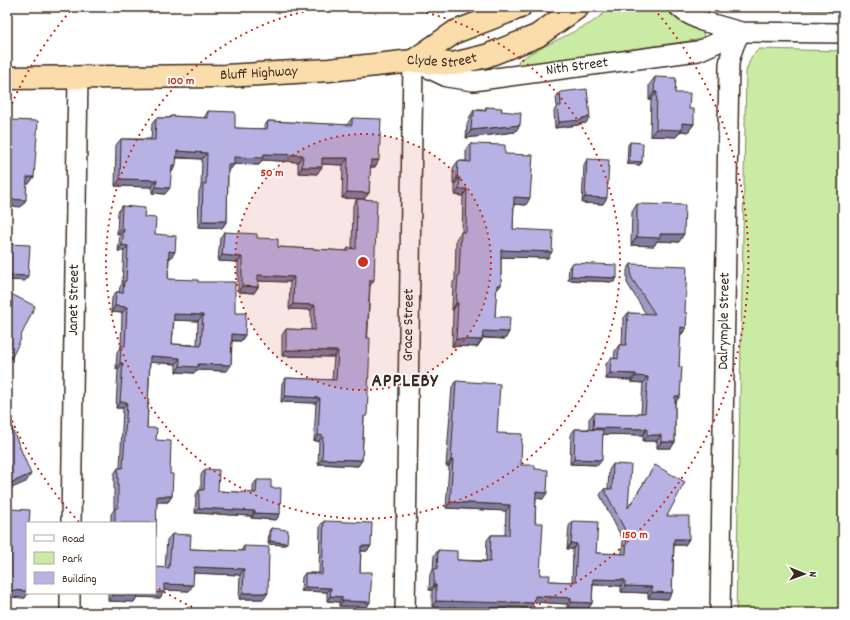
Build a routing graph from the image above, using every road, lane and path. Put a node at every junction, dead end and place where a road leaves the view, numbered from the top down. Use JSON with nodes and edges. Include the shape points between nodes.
{"nodes":[{"id":1,"x":520,"y":7,"type":"edge"},
{"id":2,"x":578,"y":7,"type":"edge"},
{"id":3,"x":679,"y":7,"type":"edge"},
{"id":4,"x":741,"y":32,"type":"junction"},
{"id":5,"x":843,"y":33,"type":"edge"},
{"id":6,"x":413,"y":61,"type":"junction"},
{"id":7,"x":7,"y":78,"type":"edge"},
{"id":8,"x":78,"y":78,"type":"junction"},
{"id":9,"x":71,"y":522,"type":"edge"},
{"id":10,"x":70,"y":594,"type":"edge"},
{"id":11,"x":70,"y":613,"type":"edge"},
{"id":12,"x":404,"y":613,"type":"edge"},
{"id":13,"x":720,"y":613,"type":"edge"}],
"edges":[{"from":1,"to":6,"type":"highway","name":"Clyde Street","via":[[455,32]]},
{"from":2,"to":6,"type":"highway","name":"Clyde Street","via":[[537,36],[486,56],[453,64]]},
{"from":3,"to":4,"type":"street","name":"Nith Street","via":[[702,21]]},
{"from":4,"to":5,"type":"street","name":"Nith Street"},
{"from":4,"to":6,"type":"street","name":"Nith Street","via":[[698,51],[473,81],[447,77]]},
{"from":4,"to":13,"type":"street","name":"Dalrymple Street","via":[[732,48],[729,64]]},
{"from":6,"to":8,"type":"highway","name":"Bluff Highway","via":[[329,70],[225,76]]},
{"from":6,"to":12,"type":"street","name":"Grace Street"},
{"from":7,"to":8,"type":"highway","name":"Bluff Highway"},
{"from":8,"to":9,"type":"street","name":"Janet Street"},
{"from":10,"to":11,"type":"street"}]}
